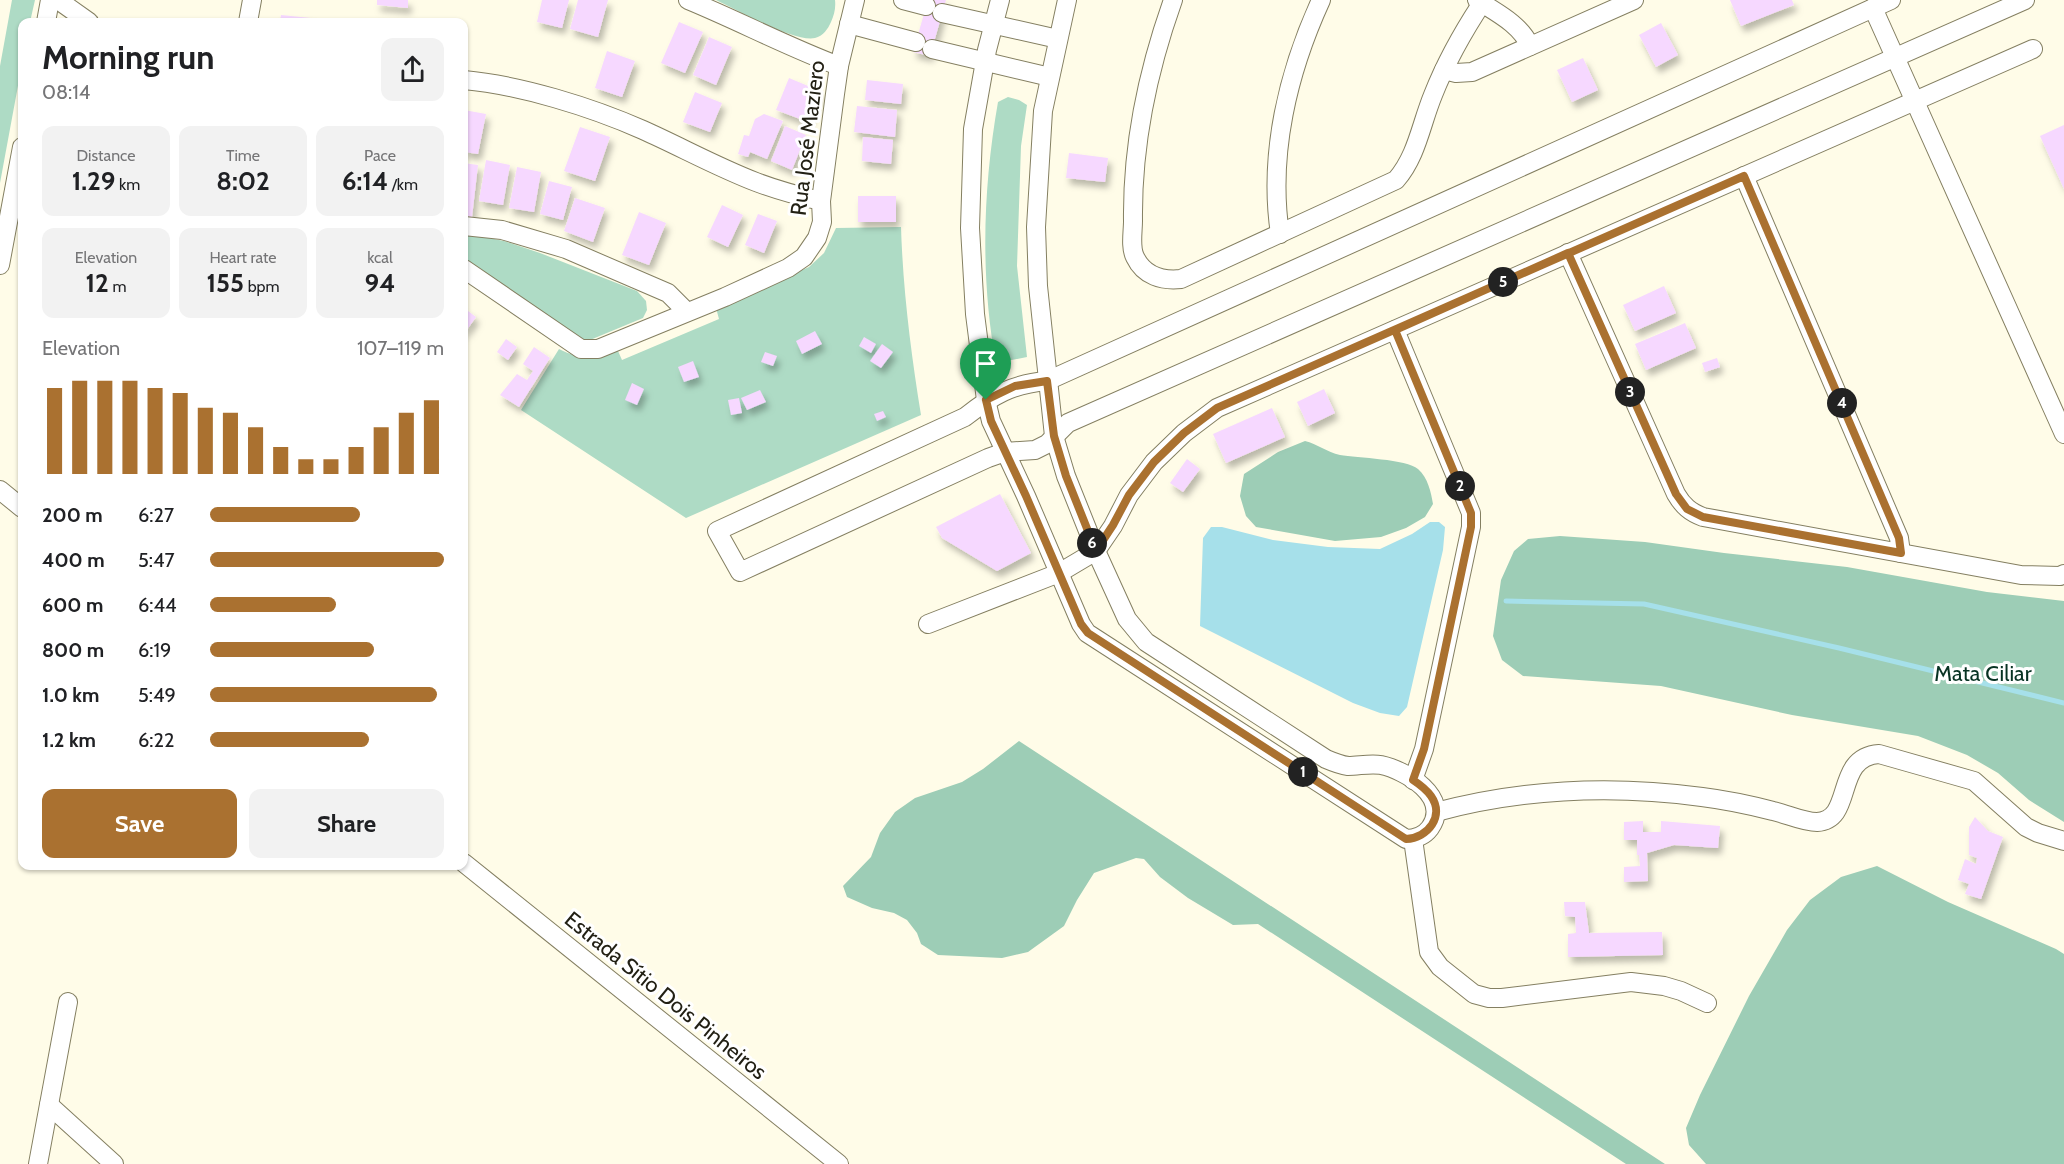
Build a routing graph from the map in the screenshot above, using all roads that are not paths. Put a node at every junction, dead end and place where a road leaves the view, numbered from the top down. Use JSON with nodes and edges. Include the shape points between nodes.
{"nodes":[{"id":1,"x":50,"y":0,"type":"edge"},
{"id":2,"x":58,"y":0,"type":"edge"},
{"id":3,"x":252,"y":0,"type":"edge"},
{"id":4,"x":688,"y":0,"type":"edge"},
{"id":5,"x":855,"y":0,"type":"edge"},
{"id":6,"x":903,"y":0,"type":"edge"},
{"id":7,"x":1000,"y":0,"type":"edge"},
{"id":8,"x":1067,"y":0,"type":"edge"},
{"id":9,"x":1173,"y":0,"type":"edge"},
{"id":10,"x":1321,"y":0,"type":"edge"},
{"id":11,"x":1634,"y":0,"type":"edge"},
{"id":12,"x":1891,"y":0,"type":"edge"},
{"id":13,"x":2025,"y":0,"type":"edge"},
{"id":14,"x":1481,"y":1,"type":"edge"},
{"id":15,"x":1873,"y":8,"type":"junction"},
{"id":16,"x":47,"y":18,"type":"edge"},
{"id":17,"x":83,"y":18,"type":"edge"},
{"id":18,"x":249,"y":18,"type":"edge"},
{"id":19,"x":849,"y":24,"type":"junction"},
{"id":20,"x":994,"y":24,"type":"junction"},
{"id":21,"x":1058,"y":39,"type":"junction"},
{"id":22,"x":1530,"y":46,"type":"junction"},
{"id":23,"x":2033,"y":49,"type":"dead end"},
{"id":24,"x":1896,"y":58,"type":"junction"},
{"id":25,"x":984,"y":63,"type":"junction"},
{"id":26,"x":839,"y":66,"type":"junction"},
{"id":27,"x":1444,"y":70,"type":"junction"},
{"id":28,"x":1050,"y":77,"type":"junction"},
{"id":29,"x":468,"y":81,"type":"edge"},
{"id":30,"x":1914,"y":101,"type":"junction"},
{"id":31,"x":18,"y":169,"type":"edge"},
{"id":32,"x":1744,"y":176,"type":"junction"},
{"id":33,"x":821,"y":201,"type":"junction"},
{"id":34,"x":468,"y":226,"type":"edge"},
{"id":35,"x":1280,"y":234,"type":"junction"},
{"id":36,"x":1568,"y":253,"type":"junction"},
{"id":37,"x":0,"y":266,"type":"edge"},
{"id":38,"x":468,"y":271,"type":"edge"},
{"id":39,"x":687,"y":312,"type":"junction"},
{"id":40,"x":1395,"y":330,"type":"junction"},
{"id":41,"x":1047,"y":381,"type":"junction"},
{"id":42,"x":986,"y":400,"type":"junction"},
{"id":43,"x":2064,"y":434,"type":"edge"},
{"id":44,"x":1054,"y":436,"type":"junction"},
{"id":45,"x":1005,"y":452,"type":"junction"},
{"id":46,"x":0,"y":490,"type":"edge"},
{"id":47,"x":18,"y":505,"type":"edge"},
{"id":48,"x":1096,"y":551,"type":"junction"},
{"id":49,"x":1901,"y":553,"type":"junction"},
{"id":50,"x":1059,"y":573,"type":"junction"},
{"id":51,"x":2064,"y":574,"type":"edge"},
{"id":52,"x":928,"y":624,"type":"dead end"},
{"id":53,"x":1413,"y":780,"type":"junction"},
{"id":54,"x":1436,"y":812,"type":"junction"},
{"id":55,"x":1413,"y":839,"type":"junction"},
{"id":56,"x":2064,"y":841,"type":"edge"},
{"id":57,"x":468,"y":865,"type":"edge"},
{"id":58,"x":68,"y":1002,"type":"dead end"},
{"id":59,"x":1707,"y":1004,"type":"dead end"},
{"id":60,"x":49,"y":1105,"type":"junction"},
{"id":61,"x":38,"y":1164,"type":"edge"},
{"id":62,"x":114,"y":1164,"type":"edge"},
{"id":63,"x":839,"y":1164,"type":"edge"}],
"edges":[{"from":1,"to":16,"type":"street"},
{"from":2,"to":17,"type":"street"},
{"from":3,"to":18,"type":"street"},
{"from":4,"to":26,"type":"street"},
{"from":5,"to":19,"type":"street","name":"Rua José Maziero"},
{"from":6,"to":20,"type":"street"},
{"from":7,"to":20,"type":"street"},
{"from":8,"to":21,"type":"street"},
{"from":9,"to":35,"type":"street","via":[[1154,61],[1139,136],[1133,213],[1136,258],[1151,275],[1181,279]]},
{"from":10,"to":35,"type":"street","via":[[1299,53],[1284,114],[1277,170]]},
{"from":11,"to":22,"type":"street"},
{"from":12,"to":15,"type":"street"},
{"from":13,"to":24,"type":"street"},
{"from":14,"to":22,"type":"street","via":[[1518,27]]},
{"from":14,"to":27,"type":"street"},
{"from":15,"to":24,"type":"street"},
{"from":15,"to":41,"type":"street"},
{"from":19,"to":25,"type":"street"},
{"from":19,"to":26,"type":"street","name":"Rua José Maziero"},
{"from":20,"to":21,"type":"street"},
{"from":20,"to":25,"type":"street"},
{"from":21,"to":28,"type":"street"},
{"from":22,"to":27,"type":"street","via":[[1472,72]]},
{"from":23,"to":30,"type":"street"},
{"from":24,"to":30,"type":"street"},
{"from":24,"to":44,"type":"street","via":[[1079,418]]},
{"from":25,"to":28,"type":"street"},
{"from":25,"to":42,"type":"street","via":[[973,129],[970,228]]},
{"from":26,"to":33,"type":"street","name":"Rua José Maziero"},
{"from":27,"to":35,"type":"street","via":[[1410,162],[1396,180]]},
{"from":28,"to":41,"type":"street","via":[[1043,111],[1036,227]]},
{"from":29,"to":33,"type":"street","via":[[588,109],[642,129],[754,182]]},
{"from":30,"to":32,"type":"street"},
{"from":30,"to":43,"type":"street"},
{"from":31,"to":37,"type":"street"},
{"from":32,"to":36,"type":"street"},
{"from":32,"to":49,"type":"street","via":[[1899,538]]},
{"from":33,"to":39,"type":"street","name":"Rua José Maziero","via":[[822,222],[804,257],[788,268]]},
{"from":34,"to":39,"type":"street","via":[[502,230],[566,249],[668,293]]},
{"from":36,"to":40,"type":"street"},
{"from":36,"to":49,"type":"street","via":[[1676,494],[1687,509],[1703,517]]},
{"from":38,"to":39,"type":"street","name":"Rua José Maziero","via":[[581,349],[598,349]]},
{"from":40,"to":48,"type":"street","via":[[1217,408],[1200,420],[1168,447],[1141,478]]},
{"from":40,"to":53,"type":"street","via":[[1471,513],[1424,749]]},
{"from":41,"to":42,"type":"street","via":[[1015,386]]},
{"from":41,"to":44,"type":"street"},
{"from":42,"to":45,"type":"street"},
{"from":42,"to":45,"type":"street","via":[[965,417],[717,531],[740,572]]},
{"from":44,"to":45,"type":"street","via":[[1035,450]]},
{"from":44,"to":48,"type":"street"},
{"from":45,"to":50,"type":"street"},
{"from":46,"to":47,"type":"street"},
{"from":48,"to":50,"type":"street"},
{"from":48,"to":53,"type":"street","via":[[1127,619],[1146,642],[1326,759],[1348,766],[1383,766]]},
{"from":49,"to":51,"type":"street","via":[[2021,575]]},
{"from":50,"to":52,"type":"street"},
{"from":50,"to":55,"type":"street","via":[[1088,633],[1406,839]]},
{"from":53,"to":54,"type":"street","via":[[1431,796]]},
{"from":54,"to":55,"type":"street","via":[[1430,829]]},
{"from":54,"to":56,"type":"street","via":[[1535,794],[1626,790],[1702,797],[1820,821],[1831,817],[1838,808],[1855,764],[1879,754],[1974,782],[2026,826]]},
{"from":55,"to":59,"type":"street","via":[[1429,952],[1474,994],[1502,998],[1630,982],[1664,986]]},
{"from":57,"to":63,"type":"street","name":"Estrada Sítio Dois Pinheiros"},
{"from":58,"to":60,"type":"street"},
{"from":60,"to":61,"type":"street"},
{"from":60,"to":62,"type":"street"}]}
